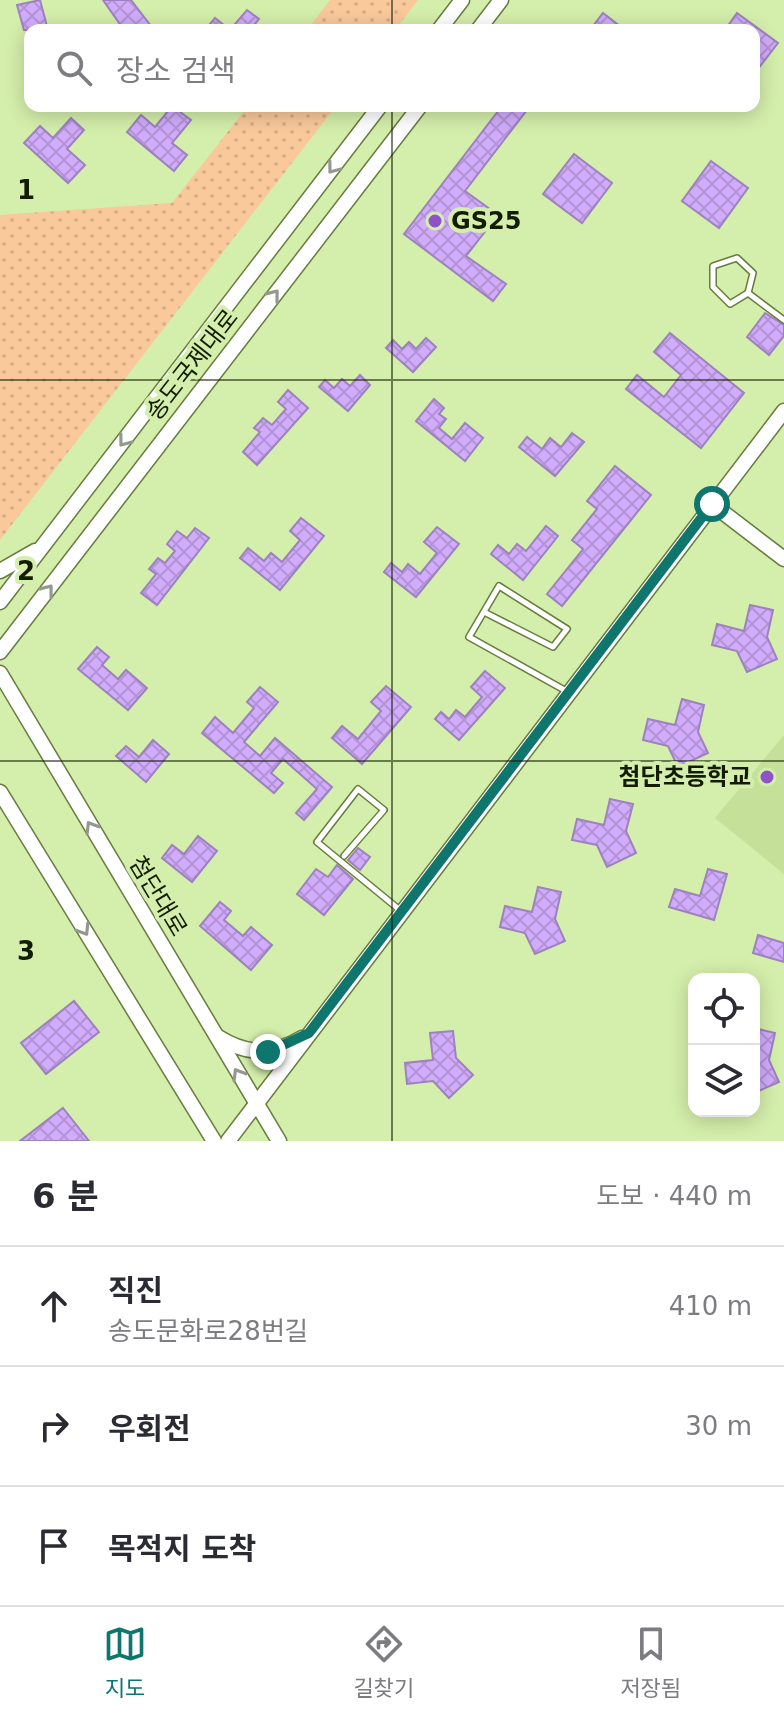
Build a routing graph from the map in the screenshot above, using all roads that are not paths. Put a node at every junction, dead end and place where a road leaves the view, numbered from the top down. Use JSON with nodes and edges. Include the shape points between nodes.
{"nodes":[{"id":1,"x":462,"y":0,"type":"edge"},
{"id":2,"x":501,"y":0,"type":"edge"},
{"id":3,"x":444,"y":24,"type":"edge"},
{"id":4,"x":483,"y":24,"type":"edge"},
{"id":5,"x":375,"y":112,"type":"edge"},
{"id":6,"x":415,"y":112,"type":"edge"},
{"id":7,"x":748,"y":293,"type":"junction"},
{"id":8,"x":784,"y":320,"type":"edge"},
{"id":9,"x":784,"y":411,"type":"edge"},
{"id":10,"x":712,"y":504,"type":"junction"},
{"id":11,"x":42,"y":547,"type":"junction"},
{"id":12,"x":784,"y":559,"type":"edge"},
{"id":13,"x":0,"y":571,"type":"edge"},
{"id":14,"x":0,"y":602,"type":"edge"},
{"id":15,"x":484,"y":612,"type":"junction"},
{"id":16,"x":0,"y":652,"type":"edge"},
{"id":17,"x":0,"y":673,"type":"edge"},
{"id":18,"x":569,"y":693,"type":"junction"},
{"id":19,"x":1,"y":794,"type":"edge"},
{"id":20,"x":344,"y":856,"type":"dead end"},
{"id":21,"x":402,"y":912,"type":"junction"},
{"id":22,"x":309,"y":1033,"type":"junction"},
{"id":23,"x":215,"y":1035,"type":"junction"},
{"id":24,"x":256,"y":1104,"type":"junction"},
{"id":25,"x":214,"y":1141,"type":"edge"},
{"id":26,"x":228,"y":1141,"type":"edge"},
{"id":27,"x":279,"y":1141,"type":"edge"}],
"edges":[{"from":1,"to":3,"type":"main road"},
{"from":2,"to":4,"type":"main road"},
{"from":5,"to":11,"type":"main road","name":"송도국제대로","one_way":true},
{"from":16,"to":6,"type":"main road","name":"송도국제대로","one_way":true},
{"from":7,"to":7,"type":"lane","via":[[753,273],[737,258],[713,266],[713,287],[730,304]]},
{"from":7,"to":8,"type":"lane"},
{"from":9,"to":10,"type":"main road"},
{"from":10,"to":12,"type":"main road"},
{"from":10,"to":18,"type":"main road"},
{"from":11,"to":13,"type":"main road"},
{"from":11,"to":14,"type":"main road","name":"송도국제대로"},
{"from":15,"to":15,"type":"lane","via":[[499,586],[567,629],[553,647]]},
{"from":15,"to":18,"type":"lane","via":[[469,637]]},
{"from":23,"to":17,"type":"main road","name":"첨단대로","one_way":true},
{"from":18,"to":21,"type":"main road"},
{"from":19,"to":25,"type":"main road","one_way":true},
{"from":20,"to":21,"type":"lane","via":[[384,810],[358,789],[317,842]]},
{"from":21,"to":22,"type":"main road"},
{"from":22,"to":23,"type":"main road","via":[[268,1052],[250,1052]]},
{"from":22,"to":24,"type":"main road"},
{"from":24,"to":23,"type":"main road","name":"첨단대로","one_way":true},
{"from":24,"to":26,"type":"main road"},
{"from":24,"to":27,"type":"main road","name":"첨단대로"}]}
